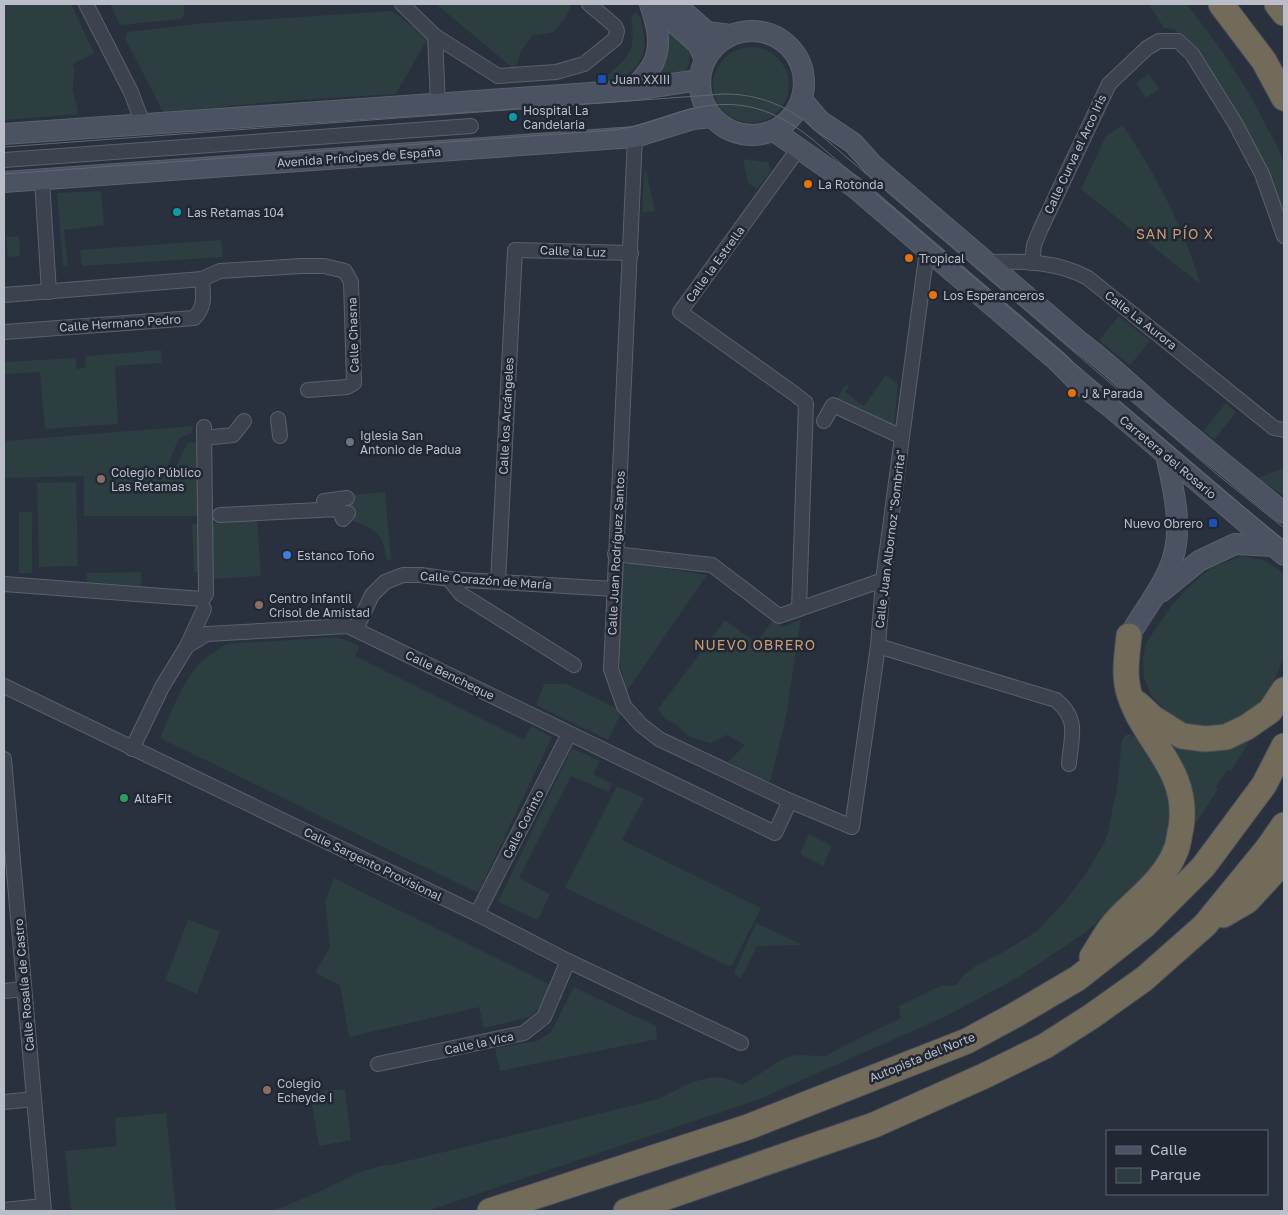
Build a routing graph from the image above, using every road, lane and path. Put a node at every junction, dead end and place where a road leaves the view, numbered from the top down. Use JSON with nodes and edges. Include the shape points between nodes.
{"nodes":[{"id":1,"x":86,"y":4,"type":"edge"},
{"id":2,"x":402,"y":4,"type":"edge"},
{"id":3,"x":589,"y":4,"type":"edge"},
{"id":4,"x":652,"y":4,"type":"edge"},
{"id":5,"x":675,"y":4,"type":"edge"},
{"id":6,"x":1222,"y":4,"type":"edge"},
{"id":7,"x":1277,"y":4,"type":"edge"},
{"id":8,"x":1284,"y":13,"type":"edge"},
{"id":9,"x":730,"y":34,"type":"junction"},
{"id":10,"x":435,"y":36,"type":"junction"},
{"id":11,"x":705,"y":59,"type":"junction"},
{"id":12,"x":700,"y":80,"type":"junction"},
{"id":13,"x":633,"y":90,"type":"junction"},
{"id":14,"x":1284,"y":98,"type":"edge"},
{"id":15,"x":802,"y":100,"type":"junction"},
{"id":16,"x":438,"y":104,"type":"junction"},
{"id":17,"x":712,"y":117,"type":"junction"},
{"id":18,"x":143,"y":124,"type":"junction"},
{"id":19,"x":471,"y":126,"type":"dead end"},
{"id":20,"x":774,"y":131,"type":"junction"},
{"id":21,"x":4,"y":134,"type":"edge"},
{"id":22,"x":635,"y":137,"type":"junction"},
{"id":23,"x":799,"y":148,"type":"junction"},
{"id":24,"x":4,"y":160,"type":"edge"},
{"id":25,"x":42,"y":180,"type":"junction"},
{"id":26,"x":4,"y":182,"type":"edge"},
{"id":27,"x":1284,"y":236,"type":"edge"},
{"id":28,"x":515,"y":250,"type":"joint"},
{"id":29,"x":926,"y":250,"type":"junction"},
{"id":30,"x":631,"y":253,"type":"junction"},
{"id":31,"x":987,"y":262,"type":"junction"},
{"id":32,"x":1032,"y":262,"type":"junction"},
{"id":33,"x":202,"y":279,"type":"junction"},
{"id":34,"x":49,"y":292,"type":"junction"},
{"id":35,"x":4,"y":295,"type":"edge"},
{"id":36,"x":4,"y":332,"type":"edge"},
{"id":37,"x":308,"y":390,"type":"dead end"},
{"id":38,"x":278,"y":419,"type":"dead end"},
{"id":39,"x":244,"y":421,"type":"dead end"},
{"id":40,"x":824,"y":421,"type":"dead end"},
{"id":41,"x":1279,"y":429,"type":"edge"},
{"id":42,"x":280,"y":436,"type":"dead end"},
{"id":43,"x":902,"y":437,"type":"junction"},
{"id":44,"x":1166,"y":455,"type":"junction"},
{"id":45,"x":347,"y":498,"type":"dead end"},
{"id":46,"x":324,"y":501,"type":"dead end"},
{"id":47,"x":348,"y":513,"type":"dead end"},
{"id":48,"x":1284,"y":513,"type":"edge"},
{"id":49,"x":212,"y":516,"type":"junction"},
{"id":50,"x":1279,"y":550,"type":"edge"},
{"id":51,"x":616,"y":554,"type":"junction"},
{"id":52,"x":449,"y":580,"type":"junction"},
{"id":53,"x":883,"y":580,"type":"junction"},
{"id":54,"x":498,"y":582,"type":"junction"},
{"id":55,"x":4,"y":584,"type":"edge"},
{"id":56,"x":614,"y":589,"type":"junction"},
{"id":57,"x":1152,"y":600,"type":"junction"},
{"id":58,"x":204,"y":609,"type":"dead end"},
{"id":59,"x":799,"y":609,"type":"junction"},
{"id":60,"x":356,"y":629,"type":"junction"},
{"id":61,"x":1129,"y":636,"type":"joint"},
{"id":62,"x":187,"y":646,"type":"junction"},
{"id":63,"x":878,"y":646,"type":"junction"},
{"id":64,"x":574,"y":666,"type":"dead end"},
{"id":65,"x":4,"y":686,"type":"edge"},
{"id":66,"x":1284,"y":690,"type":"edge"},
{"id":67,"x":1130,"y":696,"type":"junction"},
{"id":68,"x":569,"y":734,"type":"junction"},
{"id":69,"x":1284,"y":746,"type":"edge"},
{"id":70,"x":132,"y":749,"type":"junction"},
{"id":71,"x":4,"y":759,"type":"edge"},
{"id":72,"x":1069,"y":764,"type":"dead end"},
{"id":73,"x":790,"y":801,"type":"junction"},
{"id":74,"x":1284,"y":825,"type":"edge"},
{"id":75,"x":852,"y":827,"type":"joint"},
{"id":76,"x":1284,"y":861,"type":"edge"},
{"id":77,"x":477,"y":914,"type":"junction"},
{"id":78,"x":1205,"y":925,"type":"junction"},
{"id":79,"x":568,"y":961,"type":"junction"},
{"id":80,"x":1078,"y":978,"type":"junction"},
{"id":81,"x":24,"y":989,"type":"junction"},
{"id":82,"x":4,"y":991,"type":"edge"},
{"id":83,"x":742,"y":1044,"type":"dead end"},
{"id":84,"x":378,"y":1064,"type":"dead end"},
{"id":85,"x":34,"y":1099,"type":"junction"},
{"id":86,"x":4,"y":1102,"type":"edge"},
{"id":87,"x":685,"y":1191,"type":"junction"},
{"id":88,"x":43,"y":1209,"type":"edge"},
{"id":89,"x":4,"y":1210,"type":"edge"},
{"id":90,"x":490,"y":1211,"type":"edge"},
{"id":91,"x":626,"y":1211,"type":"edge"},
{"id":92,"x":665,"y":1211,"type":"edge"}],
"edges":[{"from":1,"to":18,"type":"street","via":[[131,92]]},
{"from":2,"to":10,"type":"street"},
{"from":3,"to":10,"type":"street","via":[[615,26],[618,31],[615,39],[584,64],[556,72],[498,76]]},
{"from":4,"to":11,"type":"main road","via":[[698,44]]},
{"from":4,"to":13,"type":"main road","via":[[658,29],[658,51],[651,68]]},
{"from":5,"to":9,"type":"main road","via":[[707,32]]},
{"from":6,"to":14,"type":"highway","via":[[1264,61]]},
{"from":7,"to":8,"type":"highway"},
{"from":9,"to":11,"type":"main road","via":[[716,44]]},
{"from":9,"to":15,"type":"main road","via":[[748,30],[771,33],[790,46],[802,67]]},
{"from":10,"to":16,"type":"street"},
{"from":11,"to":12,"type":"main road"},
{"from":12,"to":13,"type":"main road"},
{"from":12,"to":17,"type":"main road","via":[[705,106]]},
{"from":13,"to":16,"type":"main road"},
{"from":15,"to":20,"type":"main road","via":[[788,121]]},
{"from":15,"to":31,"type":"main road","via":[[820,121],[853,143],[873,165]]},
{"from":16,"to":18,"type":"main road"},
{"from":17,"to":20,"type":"main road","via":[[727,129],[746,135]]},
{"from":17,"to":22,"type":"main road","name":"Avenida Príncipes de España","via":[[693,119]]},
{"from":18,"to":21,"type":"main road"},
{"from":19,"to":24,"type":"street","name":"Avenida Príncipes de España"},
{"from":20,"to":23,"type":"main road","name":"Carretera del Rosario"},
{"from":22,"to":25,"type":"main road","name":"Avenida Príncipes de España"},
{"from":22,"to":30,"type":"street","name":"Calle Juan Rodríguez Santos"},
{"from":23,"to":29,"type":"main road","name":"Carretera del Rosario","via":[[854,187]]},
{"from":23,"to":59,"type":"street","name":"Calle la Estrella","via":[[680,312],[806,403]]},
{"from":25,"to":26,"type":"main road","name":"Avenida Príncipes de España"},
{"from":25,"to":34,"type":"street"},
{"from":27,"to":32,"type":"street","name":"Calle Curva el Arco Iris","via":[[1262,174],[1192,54],[1178,41],[1159,40],[1109,84],[1041,228]]},
{"from":28,"to":30,"type":"street","name":"Calle la Luz"},
{"from":28,"to":54,"type":"street","name":"Calle los Arcángeles"},
{"from":29,"to":43,"type":"street","name":"Calle Juan Albornoz \"Sombrita\""},
{"from":29,"to":44,"type":"main road","name":"Carretera del Rosario"},
{"from":30,"to":51,"type":"street","name":"Calle Juan Rodríguez Santos"},
{"from":31,"to":32,"type":"street","name":"Calle La Aurora"},
{"from":31,"to":48,"type":"main road"},
{"from":32,"to":41,"type":"street","name":"Calle La Aurora","via":[[1074,270],[1088,278]]},
{"from":33,"to":34,"type":"street"},
{"from":33,"to":36,"type":"street","name":"Calle Hermano Pedro","via":[[204,301],[194,318]]},
{"from":33,"to":37,"type":"street","name":"Calle Chasna","via":[[220,271],[301,266],[324,266],[344,271],[351,282],[354,383],[347,387]]},
{"from":34,"to":35,"type":"street"},
{"from":38,"to":42,"type":"street"},
{"from":39,"to":49,"type":"street","via":[[233,435],[204,433]]},
{"from":40,"to":43,"type":"street","via":[[833,405]]},
{"from":43,"to":53,"type":"street","name":"Calle Juan Albornoz \"Sombrita\""},
{"from":44,"to":50,"type":"main road","name":"Carretera del Rosario"},
{"from":44,"to":57,"type":"main road","via":[[1174,493],[1177,541],[1170,568]]},
{"from":45,"to":46,"type":"street"},
{"from":47,"to":49,"type":"street","via":[[343,519],[339,509]]},
{"from":49,"to":55,"type":"street","via":[[203,599]]},
{"from":50,"to":57,"type":"main road","via":[[1235,544],[1199,561]]},
{"from":51,"to":56,"type":"street","name":"Calle Juan Rodríguez Santos"},
{"from":51,"to":59,"type":"street","via":[[712,565],[779,616]]},
{"from":52,"to":54,"type":"street","name":"Calle Corazón de María"},
{"from":52,"to":60,"type":"street","name":"Calle Corazón de María","via":[[409,575],[385,582],[372,595]]},
{"from":52,"to":64,"type":"street","via":[[461,594]]},
{"from":53,"to":59,"type":"street"},
{"from":53,"to":63,"type":"street","name":"Calle Juan Albornoz \"Sombrita\""},
{"from":54,"to":56,"type":"street","name":"Calle Corazón de María"},
{"from":56,"to":73,"type":"street","name":"Calle Juan Rodríguez Santos","via":[[611,669],[624,706],[659,739]]},
{"from":57,"to":61,"type":"main road"},
{"from":58,"to":62,"type":"street"},
{"from":60,"to":62,"type":"street","name":"Calle Bencheque","via":[[348,626],[207,634]]},
{"from":60,"to":68,"type":"street","name":"Calle Bencheque"},
{"from":61,"to":67,"type":"highway","via":[[1125,672]]},
{"from":62,"to":70,"type":"street","name":"Calle Bencheque","via":[[162,687]]},
{"from":63,"to":72,"type":"street","via":[[1056,700],[1067,709],[1073,724]]},
{"from":63,"to":75,"type":"street","name":"Calle Juan Albornoz \"Sombrita\""},
{"from":65,"to":70,"type":"street","name":"Calle Sargento Provisional"},
{"from":66,"to":67,"type":"highway","via":[[1270,711],[1247,727],[1226,737],[1205,740],[1182,736],[1153,718]]},
{"from":67,"to":80,"type":"highway","via":[[1179,786],[1183,814],[1177,849],[1164,874],[1116,921]]},
{"from":68,"to":73,"type":"street","name":"Calle Bencheque","via":[[775,832]]},
{"from":68,"to":77,"type":"street","name":"Calle Corinto"},
{"from":69,"to":80,"type":"highway","name":"Autopista del Norte","via":[[1264,785],[1203,867],[1144,926]]},
{"from":70,"to":77,"type":"street","name":"Calle Sargento Provisional"},
{"from":71,"to":81,"type":"street","name":"Calle Rosalía de Castro"},
{"from":73,"to":75,"type":"street","name":"Calle Juan Rodríguez Santos"},
{"from":74,"to":78,"type":"highway"},
{"from":76,"to":78,"type":"highway","via":[[1247,902]]},
{"from":77,"to":79,"type":"street","name":"Calle Sargento Provisional"},
{"from":78,"to":87,"type":"highway","via":[[1144,979],[1045,1046],[874,1125]]},
{"from":79,"to":83,"type":"street","name":"Calle Sargento Provisional"},
{"from":79,"to":84,"type":"street","name":"Calle la Vica","via":[[544,1017],[524,1033]]},
{"from":80,"to":90,"type":"highway","name":"Autopista del Norte","via":[[967,1041],[748,1127]]},
{"from":81,"to":82,"type":"street"},
{"from":81,"to":85,"type":"street","name":"Calle Rosalía de Castro"},
{"from":85,"to":86,"type":"street"},
{"from":85,"to":88,"type":"street","name":"Calle Rosalía de Castro"},
{"from":87,"to":91,"type":"highway"},
{"from":87,"to":92,"type":"highway"},
{"from":88,"to":89,"type":"street"}]}
